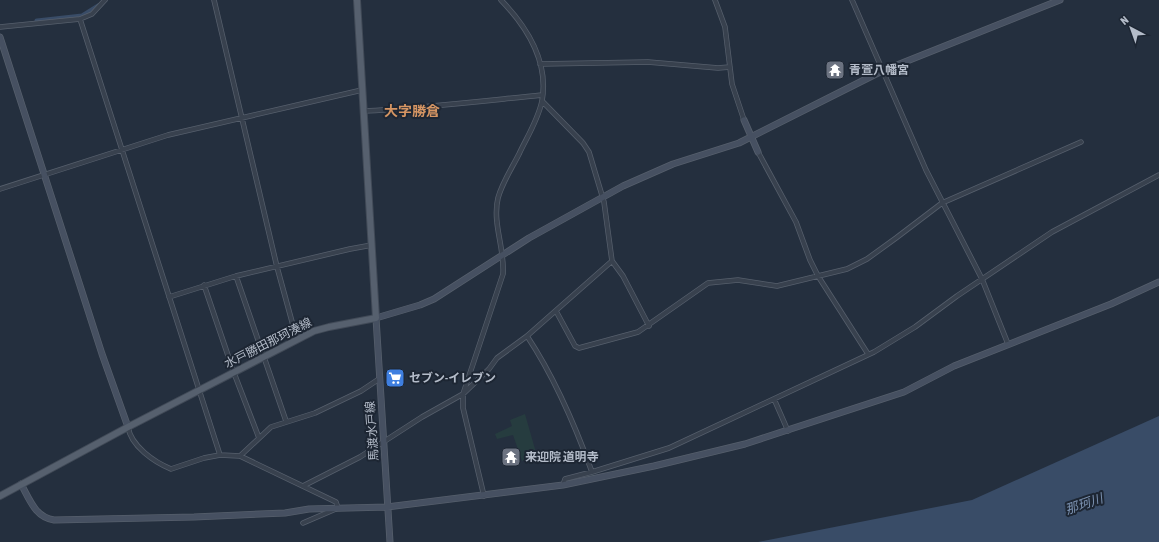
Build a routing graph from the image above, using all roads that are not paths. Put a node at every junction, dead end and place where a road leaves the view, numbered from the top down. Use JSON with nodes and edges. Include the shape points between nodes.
{"nodes":[{"id":1,"x":105,"y":0,"type":"edge"},
{"id":2,"x":214,"y":0,"type":"edge"},
{"id":3,"x":357,"y":0,"type":"edge"},
{"id":4,"x":501,"y":0,"type":"edge"},
{"id":5,"x":715,"y":0,"type":"edge"},
{"id":6,"x":852,"y":0,"type":"edge"},
{"id":7,"x":1060,"y":0,"type":"edge"},
{"id":8,"x":80,"y":19,"type":"junction"},
{"id":9,"x":0,"y":27,"type":"edge"},
{"id":10,"x":0,"y":37,"type":"edge"},
{"id":11,"x":540,"y":64,"type":"junction"},
{"id":12,"x":730,"y":67,"type":"junction"},
{"id":13,"x":882,"y":72,"type":"junction"},
{"id":14,"x":362,"y":90,"type":"junction"},
{"id":15,"x":542,"y":95,"type":"junction"},
{"id":16,"x":542,"y":101,"type":"junction"},
{"id":17,"x":363,"y":111,"type":"junction"},
{"id":18,"x":241,"y":118,"type":"junction"},
{"id":19,"x":744,"y":120,"type":"joint"},
{"id":20,"x":751,"y":138,"type":"junction"},
{"id":21,"x":1081,"y":142,"type":"dead end"},
{"id":22,"x":122,"y":150,"type":"junction"},
{"id":23,"x":758,"y":152,"type":"joint"},
{"id":24,"x":1159,"y":175,"type":"edge"},
{"id":25,"x":44,"y":176,"type":"junction"},
{"id":26,"x":0,"y":189,"type":"edge"},
{"id":27,"x":602,"y":197,"type":"junction"},
{"id":28,"x":942,"y":203,"type":"junction"},
{"id":29,"x":372,"y":245,"type":"junction"},
{"id":30,"x":503,"y":256,"type":"junction"},
{"id":31,"x":612,"y":261,"type":"junction"},
{"id":32,"x":277,"y":267,"type":"junction"},
{"id":33,"x":236,"y":276,"type":"junction"},
{"id":34,"x":818,"y":276,"type":"junction"},
{"id":35,"x":982,"y":279,"type":"junction"},
{"id":36,"x":1159,"y":282,"type":"edge"},
{"id":37,"x":204,"y":285,"type":"junction"},
{"id":38,"x":169,"y":296,"type":"junction"},
{"id":39,"x":556,"y":311,"type":"junction"},
{"id":40,"x":376,"y":318,"type":"junction"},
{"id":41,"x":649,"y":326,"type":"junction"},
{"id":42,"x":527,"y":336,"type":"junction"},
{"id":43,"x":297,"y":340,"type":"junction"},
{"id":44,"x":1008,"y":344,"type":"junction"},
{"id":45,"x":868,"y":354,"type":"junction"},
{"id":46,"x":263,"y":357,"type":"junction"},
{"id":47,"x":234,"y":373,"type":"junction"},
{"id":48,"x":379,"y":379,"type":"junction"},
{"id":49,"x":199,"y":391,"type":"junction"},
{"id":50,"x":463,"y":394,"type":"junction"},
{"id":51,"x":774,"y":399,"type":"junction"},
{"id":52,"x":286,"y":421,"type":"junction"},
{"id":53,"x":128,"y":427,"type":"junction"},
{"id":54,"x":788,"y":431,"type":"junction"},
{"id":55,"x":259,"y":438,"type":"junction"},
{"id":56,"x":383,"y":442,"type":"junction"},
{"id":57,"x":220,"y":455,"type":"junction"},
{"id":58,"x":240,"y":456,"type":"junction"},
{"id":59,"x":592,"y":472,"type":"junction"},
{"id":60,"x":21,"y":484,"type":"junction"},
{"id":61,"x":562,"y":485,"type":"junction"},
{"id":62,"x":303,"y":486,"type":"junction"},
{"id":63,"x":0,"y":496,"type":"edge"},
{"id":64,"x":484,"y":496,"type":"junction"},
{"id":65,"x":387,"y":507,"type":"junction"},
{"id":66,"x":338,"y":508,"type":"junction"},
{"id":67,"x":303,"y":523,"type":"dead end"},
{"id":68,"x":390,"y":542,"type":"edge"}],
"edges":[{"from":1,"to":8,"type":"street","via":[[92,14]]},
{"from":2,"to":18,"type":"street"},
{"from":3,"to":14,"type":"main road"},
{"from":4,"to":11,"type":"street","via":[[530,36]]},
{"from":5,"to":12,"type":"street","via":[[725,26]]},
{"from":6,"to":13,"type":"street"},
{"from":7,"to":13,"type":"street"},
{"from":8,"to":9,"type":"street"},
{"from":8,"to":22,"type":"street"},
{"from":10,"to":25,"type":"street"},
{"from":11,"to":12,"type":"street","via":[[648,62]]},
{"from":11,"to":15,"type":"street"},
{"from":12,"to":19,"type":"street","via":[[732,84]]},
{"from":13,"to":20,"type":"street"},
{"from":13,"to":28,"type":"street"},
{"from":14,"to":17,"type":"main road"},
{"from":14,"to":18,"type":"street"},
{"from":15,"to":16,"type":"street"},
{"from":15,"to":17,"type":"street","via":[[423,108]]},
{"from":16,"to":27,"type":"street","via":[[589,152]]},
{"from":16,"to":30,"type":"street","via":[[498,198],[497,217]]},
{"from":17,"to":29,"type":"main road"},
{"from":18,"to":22,"type":"street"},
{"from":18,"to":32,"type":"street"},
{"from":19,"to":20,"type":"street"},
{"from":20,"to":23,"type":"street"},
{"from":20,"to":27,"type":"street","via":[[648,174]]},
{"from":21,"to":28,"type":"street"},
{"from":22,"to":25,"type":"street"},
{"from":22,"to":38,"type":"street"},
{"from":23,"to":34,"type":"street","via":[[796,222]]},
{"from":24,"to":35,"type":"street","via":[[1052,232]]},
{"from":25,"to":26,"type":"street"},
{"from":25,"to":53,"type":"street"},
{"from":27,"to":30,"type":"street","via":[[529,238]]},
{"from":27,"to":31,"type":"street"},
{"from":28,"to":34,"type":"street","via":[[867,259],[847,269]]},
{"from":28,"to":35,"type":"street"},
{"from":29,"to":32,"type":"street"},
{"from":29,"to":40,"type":"main road"},
{"from":30,"to":40,"type":"street","via":[[434,299]]},
{"from":30,"to":50,"type":"street","via":[[503,274]]},
{"from":31,"to":39,"type":"street"},
{"from":31,"to":41,"type":"street","via":[[623,276]]},
{"from":32,"to":33,"type":"street"},
{"from":32,"to":43,"type":"street"},
{"from":33,"to":37,"type":"street"},
{"from":33,"to":46,"type":"street"},
{"from":34,"to":41,"type":"street","via":[[777,286],[738,280],[708,283]]},
{"from":34,"to":45,"type":"street"},
{"from":35,"to":44,"type":"street"},
{"from":35,"to":45,"type":"street","via":[[915,327]]},
{"from":36,"to":44,"type":"street","via":[[1111,304]]},
{"from":37,"to":38,"type":"street"},
{"from":37,"to":47,"type":"street"},
{"from":38,"to":49,"type":"street"},
{"from":39,"to":41,"type":"street","via":[[575,346],[579,348],[638,332]]},
{"from":39,"to":42,"type":"street"},
{"from":40,"to":43,"type":"main road","name":"水戸勝田那珂湊線","via":[[323,328]]},
{"from":40,"to":48,"type":"street","name":"馬渡水戸線"},
{"from":42,"to":50,"type":"street","via":[[497,358]]},
{"from":42,"to":59,"type":"street","via":[[555,382]]},
{"from":43,"to":46,"type":"main road","name":"水戸勝田那珂湊線"},
{"from":44,"to":54,"type":"street","via":[[954,366],[904,392]]},
{"from":45,"to":51,"type":"street"},
{"from":46,"to":47,"type":"main road","name":"水戸勝田那珂湊線"},
{"from":46,"to":52,"type":"street"},
{"from":47,"to":49,"type":"main road","name":"水戸勝田那珂湊線"},
{"from":47,"to":55,"type":"street"},
{"from":48,"to":52,"type":"street","via":[[362,391],[314,413]]},
{"from":48,"to":56,"type":"street","name":"馬渡水戸線"},
{"from":49,"to":53,"type":"main road","name":"水戸勝田那珂湊線"},
{"from":49,"to":57,"type":"street"},
{"from":50,"to":56,"type":"street"},
{"from":50,"to":64,"type":"street","via":[[466,420]]},
{"from":51,"to":54,"type":"street"},
{"from":51,"to":59,"type":"street","via":[[669,448]]},
{"from":52,"to":55,"type":"street","via":[[270,427]]},
{"from":53,"to":57,"type":"street","via":[[132,441],[171,469]]},
{"from":53,"to":60,"type":"main road","name":"水戸勝田那珂湊線"},
{"from":54,"to":61,"type":"street","via":[[693,457]]},
{"from":55,"to":58,"type":"street"},
{"from":56,"to":62,"type":"street","via":[[339,469]]},
{"from":56,"to":65,"type":"street","name":"馬渡水戸線"},
{"from":57,"to":58,"type":"street"},
{"from":58,"to":62,"type":"street"},
{"from":59,"to":61,"type":"street","via":[[565,478]]},
{"from":60,"to":63,"type":"main road","name":"水戸勝田那珂湊線"},
{"from":60,"to":66,"type":"street","via":[[35,510],[46,519],[54,520],[237,515]]},
{"from":61,"to":64,"type":"street"},
{"from":62,"to":66,"type":"street","via":[[336,502]]},
{"from":64,"to":65,"type":"street"},
{"from":65,"to":66,"type":"street"},
{"from":65,"to":68,"type":"street","name":"馬渡水戸線"},
{"from":66,"to":67,"type":"street"}]}
